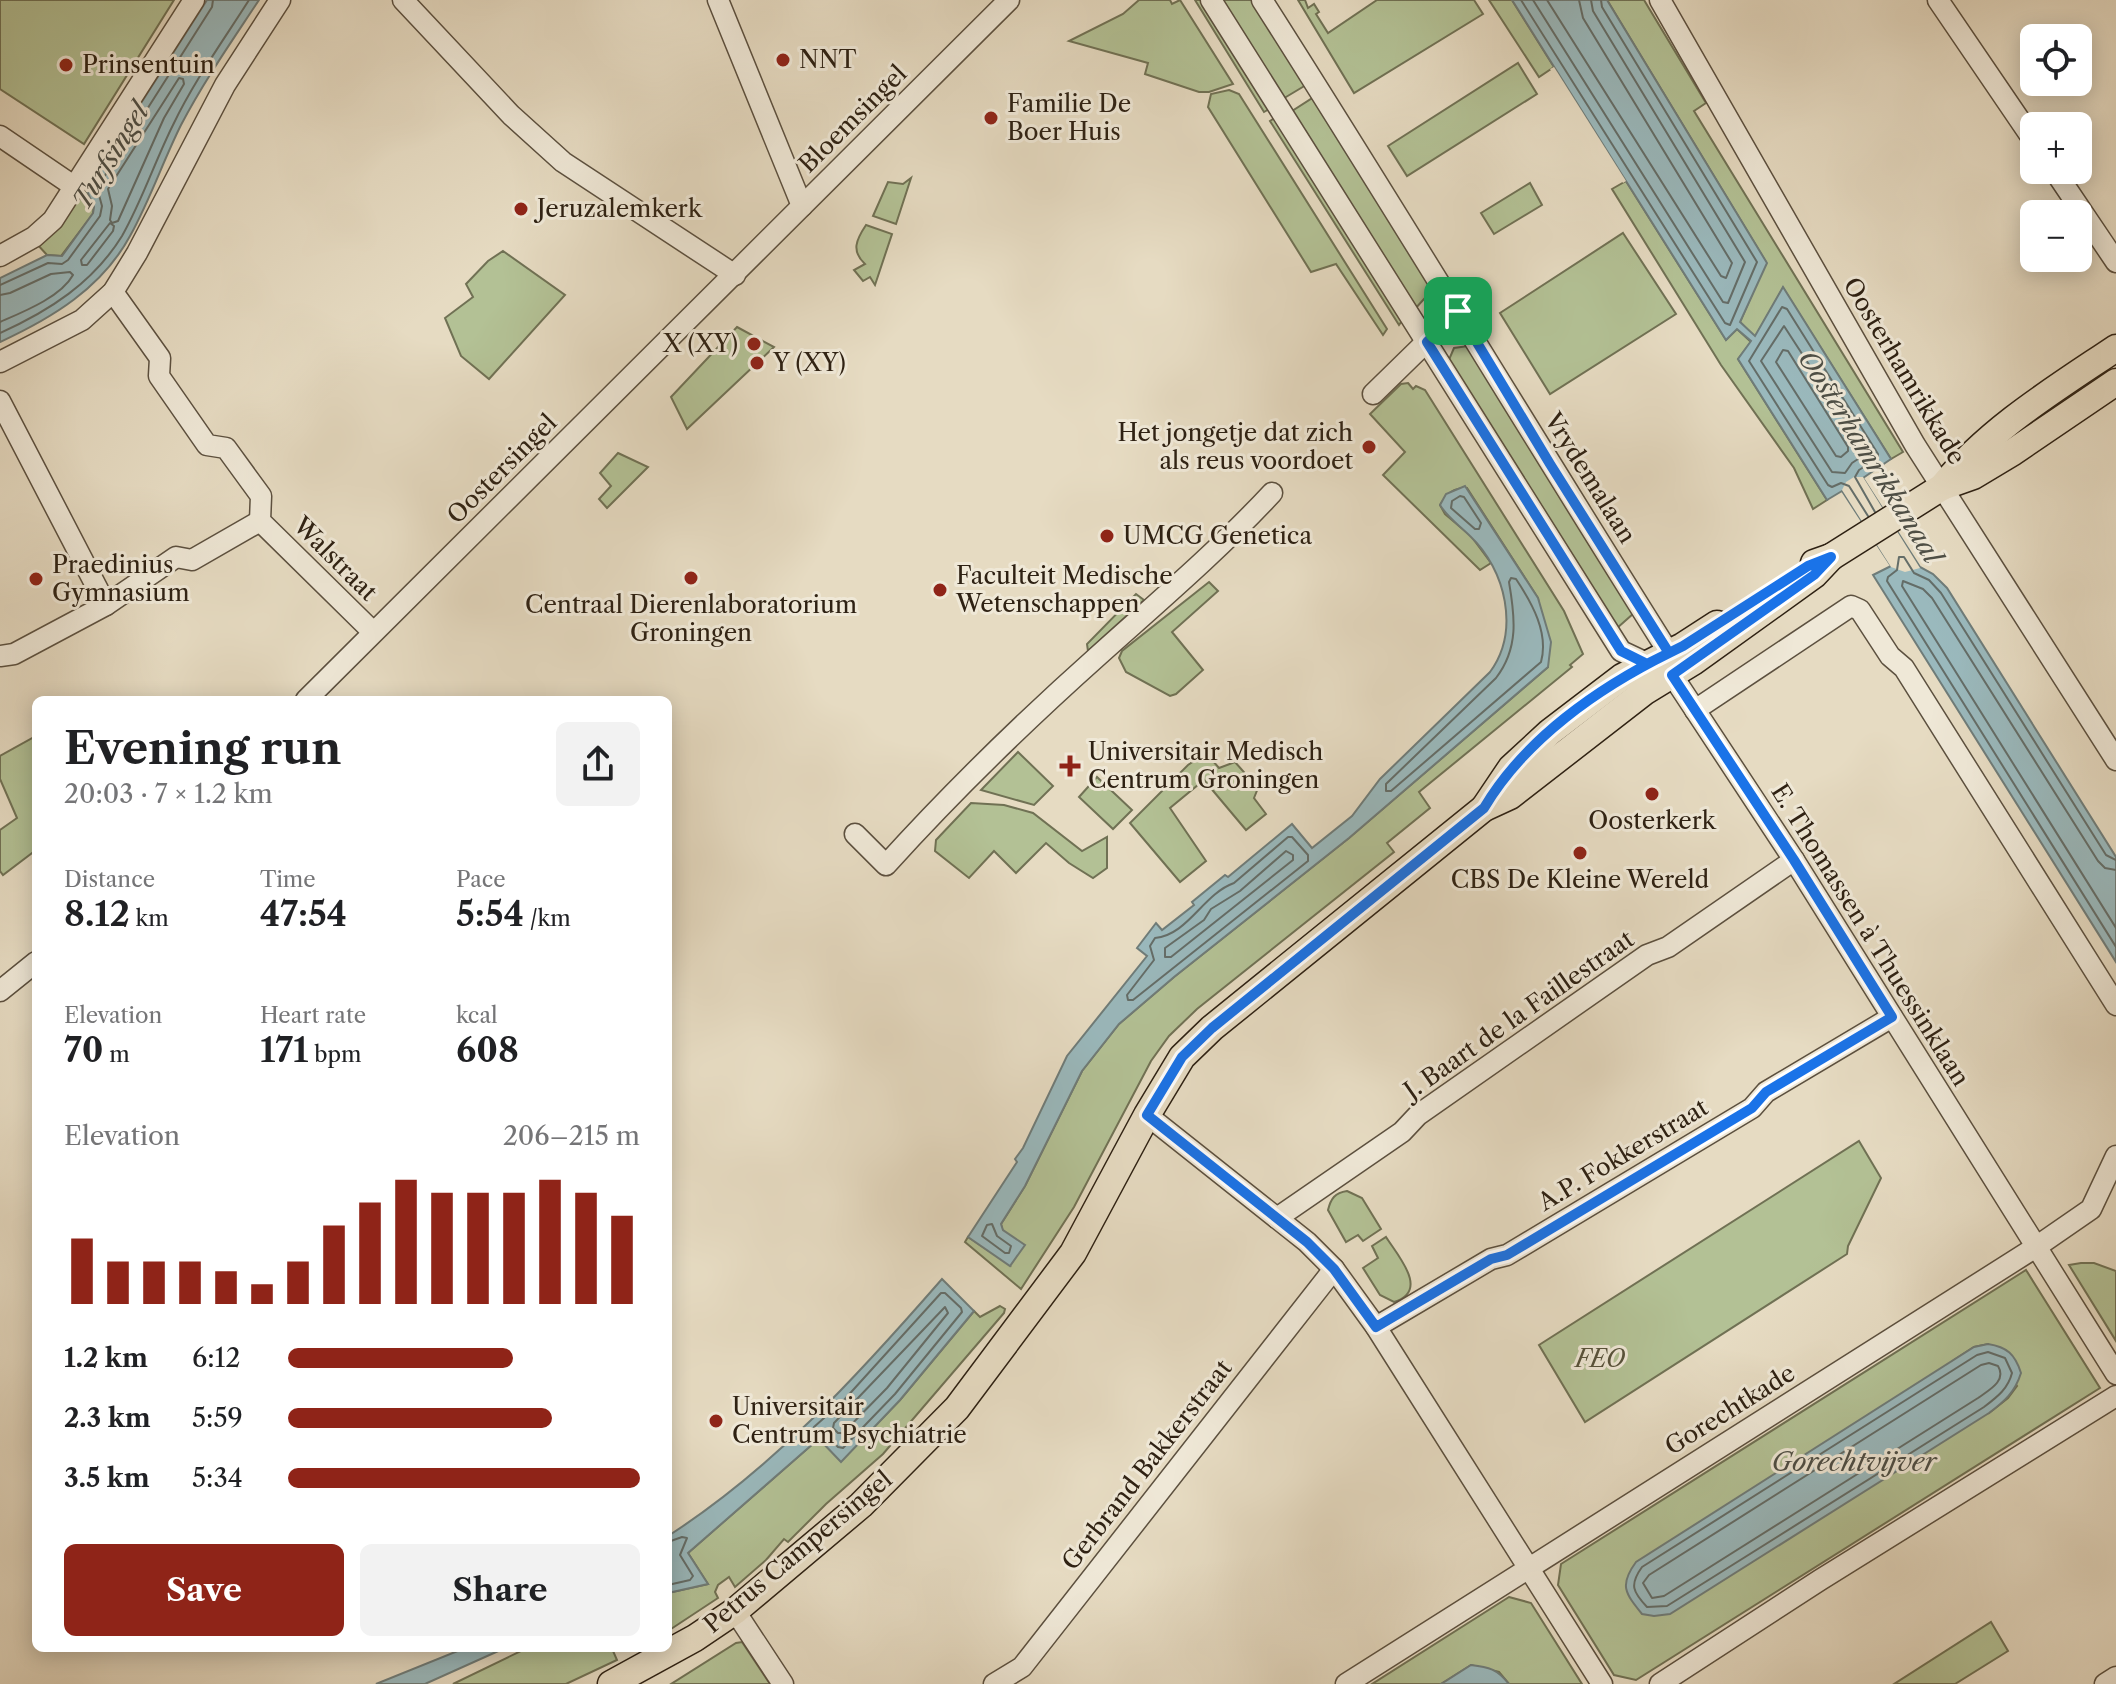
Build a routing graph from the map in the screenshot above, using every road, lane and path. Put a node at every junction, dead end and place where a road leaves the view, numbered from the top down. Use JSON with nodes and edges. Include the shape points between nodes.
{"nodes":[{"id":1,"x":194,"y":0,"type":"edge"},
{"id":2,"x":280,"y":0,"type":"edge"},
{"id":3,"x":403,"y":0,"type":"edge"},
{"id":4,"x":718,"y":0,"type":"edge"},
{"id":5,"x":1009,"y":0,"type":"edge"},
{"id":6,"x":1211,"y":0,"type":"edge"},
{"id":7,"x":1262,"y":0,"type":"edge"},
{"id":8,"x":1660,"y":0,"type":"edge"},
{"id":9,"x":1938,"y":0,"type":"edge"},
{"id":10,"x":2020,"y":120,"type":"edge"},
{"id":11,"x":0,"y":136,"type":"edge"},
{"id":12,"x":2063,"y":184,"type":"edge"},
{"id":13,"x":75,"y":187,"type":"junction"},
{"id":14,"x":802,"y":206,"type":"junction"},
{"id":15,"x":0,"y":256,"type":"edge"},
{"id":16,"x":2116,"y":262,"type":"edge"},
{"id":17,"x":735,"y":275,"type":"junction"},
{"id":18,"x":113,"y":292,"type":"junction"},
{"id":19,"x":1458,"y":311,"type":"junction"},
{"id":20,"x":1427,"y":342,"type":"junction"},
{"id":21,"x":2116,"y":348,"type":"edge"},
{"id":22,"x":0,"y":362,"type":"edge"},
{"id":23,"x":2116,"y":382,"type":"edge"},
{"id":24,"x":1373,"y":394,"type":"dead end"},
{"id":25,"x":0,"y":401,"type":"edge"},
{"id":26,"x":1942,"y":487,"type":"junction"},
{"id":27,"x":1272,"y":493,"type":"dead end"},
{"id":28,"x":260,"y":521,"type":"junction"},
{"id":29,"x":106,"y":605,"type":"junction"},
{"id":30,"x":373,"y":632,"type":"junction"},
{"id":31,"x":0,"y":656,"type":"edge"},
{"id":32,"x":1663,"y":664,"type":"junction"},
{"id":33,"x":310,"y":696,"type":"edge"},
{"id":34,"x":1695,"y":710,"type":"junction"},
{"id":35,"x":2108,"y":731,"type":"edge"},
{"id":36,"x":2116,"y":760,"type":"edge"},
{"id":37,"x":855,"y":834,"type":"dead end"},
{"id":38,"x":1794,"y":860,"type":"junction"},
{"id":39,"x":32,"y":965,"type":"edge"},
{"id":40,"x":2,"y":986,"type":"edge"},
{"id":41,"x":2116,"y":1005,"type":"edge"},
{"id":42,"x":1892,"y":1017,"type":"junction"},
{"id":43,"x":1147,"y":1115,"type":"junction"},
{"id":44,"x":2116,"y":1156,"type":"edge"},
{"id":45,"x":1277,"y":1218,"type":"junction"},
{"id":46,"x":2036,"y":1247,"type":"junction"},
{"id":47,"x":1334,"y":1269,"type":"junction"},
{"id":48,"x":1376,"y":1327,"type":"junction"},
{"id":49,"x":2116,"y":1374,"type":"edge"},
{"id":50,"x":2116,"y":1396,"type":"edge"},
{"id":51,"x":1529,"y":1568,"type":"junction"},
{"id":52,"x":735,"y":1611,"type":"junction"},
{"id":53,"x":647,"y":1676,"type":"edge"},
{"id":54,"x":2116,"y":1677,"type":"edge"},
{"id":55,"x":611,"y":1684,"type":"edge"},
{"id":56,"x":783,"y":1684,"type":"edge"},
{"id":57,"x":994,"y":1684,"type":"edge"},
{"id":58,"x":1346,"y":1684,"type":"edge"},
{"id":59,"x":1602,"y":1684,"type":"edge"},
{"id":60,"x":1660,"y":1684,"type":"edge"},
{"id":61,"x":2105,"y":1684,"type":"edge"}],
"edges":[{"from":1,"to":13,"type":"street"},
{"from":2,"to":18,"type":"street","via":[[218,96]]},
{"from":3,"to":17,"type":"street","via":[[563,162]]},
{"from":4,"to":14,"type":"street"},
{"from":5,"to":14,"type":"street","name":"Bloemsingel"},
{"from":6,"to":20,"type":"street"},
{"from":7,"to":19,"type":"street","name":"Vrydemalaan"},
{"from":8,"to":26,"type":"street","name":"Oosterhamrikkade"},
{"from":9,"to":10,"type":"street"},
{"from":11,"to":13,"type":"street"},
{"from":12,"to":16,"type":"street"},
{"from":13,"to":15,"type":"street","via":[[48,227]]},
{"from":14,"to":17,"type":"street","name":"Bloemsingel"},
{"from":17,"to":30,"type":"street","name":"Oostersingel"},
{"from":18,"to":22,"type":"street","via":[[82,320]]},
{"from":18,"to":28,"type":"street","name":"Walstraat","via":[[160,358],[159,376],[207,445],[226,448],[261,496]]},
{"from":19,"to":20,"type":"street"},
{"from":19,"to":32,"type":"street","name":"Vrydemalaan"},
{"from":20,"to":24,"type":"street"},
{"from":20,"to":32,"type":"street","via":[[1621,651]]},
{"from":21,"to":26,"type":"main road","via":[[1963,460]]},
{"from":23,"to":26,"type":"main road","via":[[2013,452]]},
{"from":25,"to":29,"type":"street"},
{"from":26,"to":32,"type":"main road","name":"Petrus Campersingel","via":[[1808,566]]},
{"from":26,"to":35,"type":"street","name":"Oosterhamrikkade"},
{"from":27,"to":37,"type":"street","via":[[958,788],[886,865]]},
{"from":28,"to":29,"type":"street","via":[[192,560],[176,557]]},
{"from":28,"to":30,"type":"street","name":"Walstraat"},
{"from":29,"to":31,"type":"street","via":[[14,654]]},
{"from":30,"to":33,"type":"street","name":"Oostersingel"},
{"from":32,"to":34,"type":"street","name":"E. Thomassen à Thuessinklaan"},
{"from":32,"to":43,"type":"main road","name":"Petrus Campersingel","via":[[1622,677],[1525,753],[1484,808],[1212,1028],[1182,1057]]},
{"from":34,"to":38,"type":"street","name":"E. Thomassen à Thuessinklaan"},
{"from":34,"to":41,"type":"street","via":[[1851,606],[1860,610],[1904,668]]},
{"from":35,"to":36,"type":"street","name":"Oosterhamrikkade"},
{"from":38,"to":42,"type":"street","name":"E. Thomassen à Thuessinklaan"},
{"from":38,"to":45,"type":"street","name":"J. Baart de la Faillestraat","via":[[1668,947],[1647,955]]},
{"from":39,"to":40,"type":"street"},
{"from":42,"to":46,"type":"street","name":"E. Thomassen à Thuessinklaan"},
{"from":42,"to":48,"type":"street","name":"A.P. Fokkerstraat","via":[[1766,1092],[1752,1108]]},
{"from":43,"to":45,"type":"street"},
{"from":43,"to":52,"type":"main road","name":"Petrus Campersingel","via":[[1073,1253],[957,1408],[861,1505]]},
{"from":44,"to":46,"type":"street","name":"Gorechtkade","via":[[2091,1209]]},
{"from":45,"to":47,"type":"street"},
{"from":46,"to":49,"type":"street","name":"E. Thomassen à Thuessinklaan"},
{"from":46,"to":51,"type":"street","name":"Gorechtkade"},
{"from":47,"to":48,"type":"street"},
{"from":47,"to":57,"type":"street","name":"Gerbrand Bakkerstraat","via":[[1022,1667]]},
{"from":48,"to":51,"type":"street"},
{"from":50,"to":60,"type":"street"},
{"from":51,"to":58,"type":"street","name":"Gorechtkade"},
{"from":51,"to":59,"type":"street"},
{"from":52,"to":53,"type":"main road","name":"Petrus Campersingel"},
{"from":52,"to":56,"type":"street"},
{"from":53,"to":55,"type":"main road","name":"Petrus Campersingel"},
{"from":54,"to":61,"type":"street"}]}
